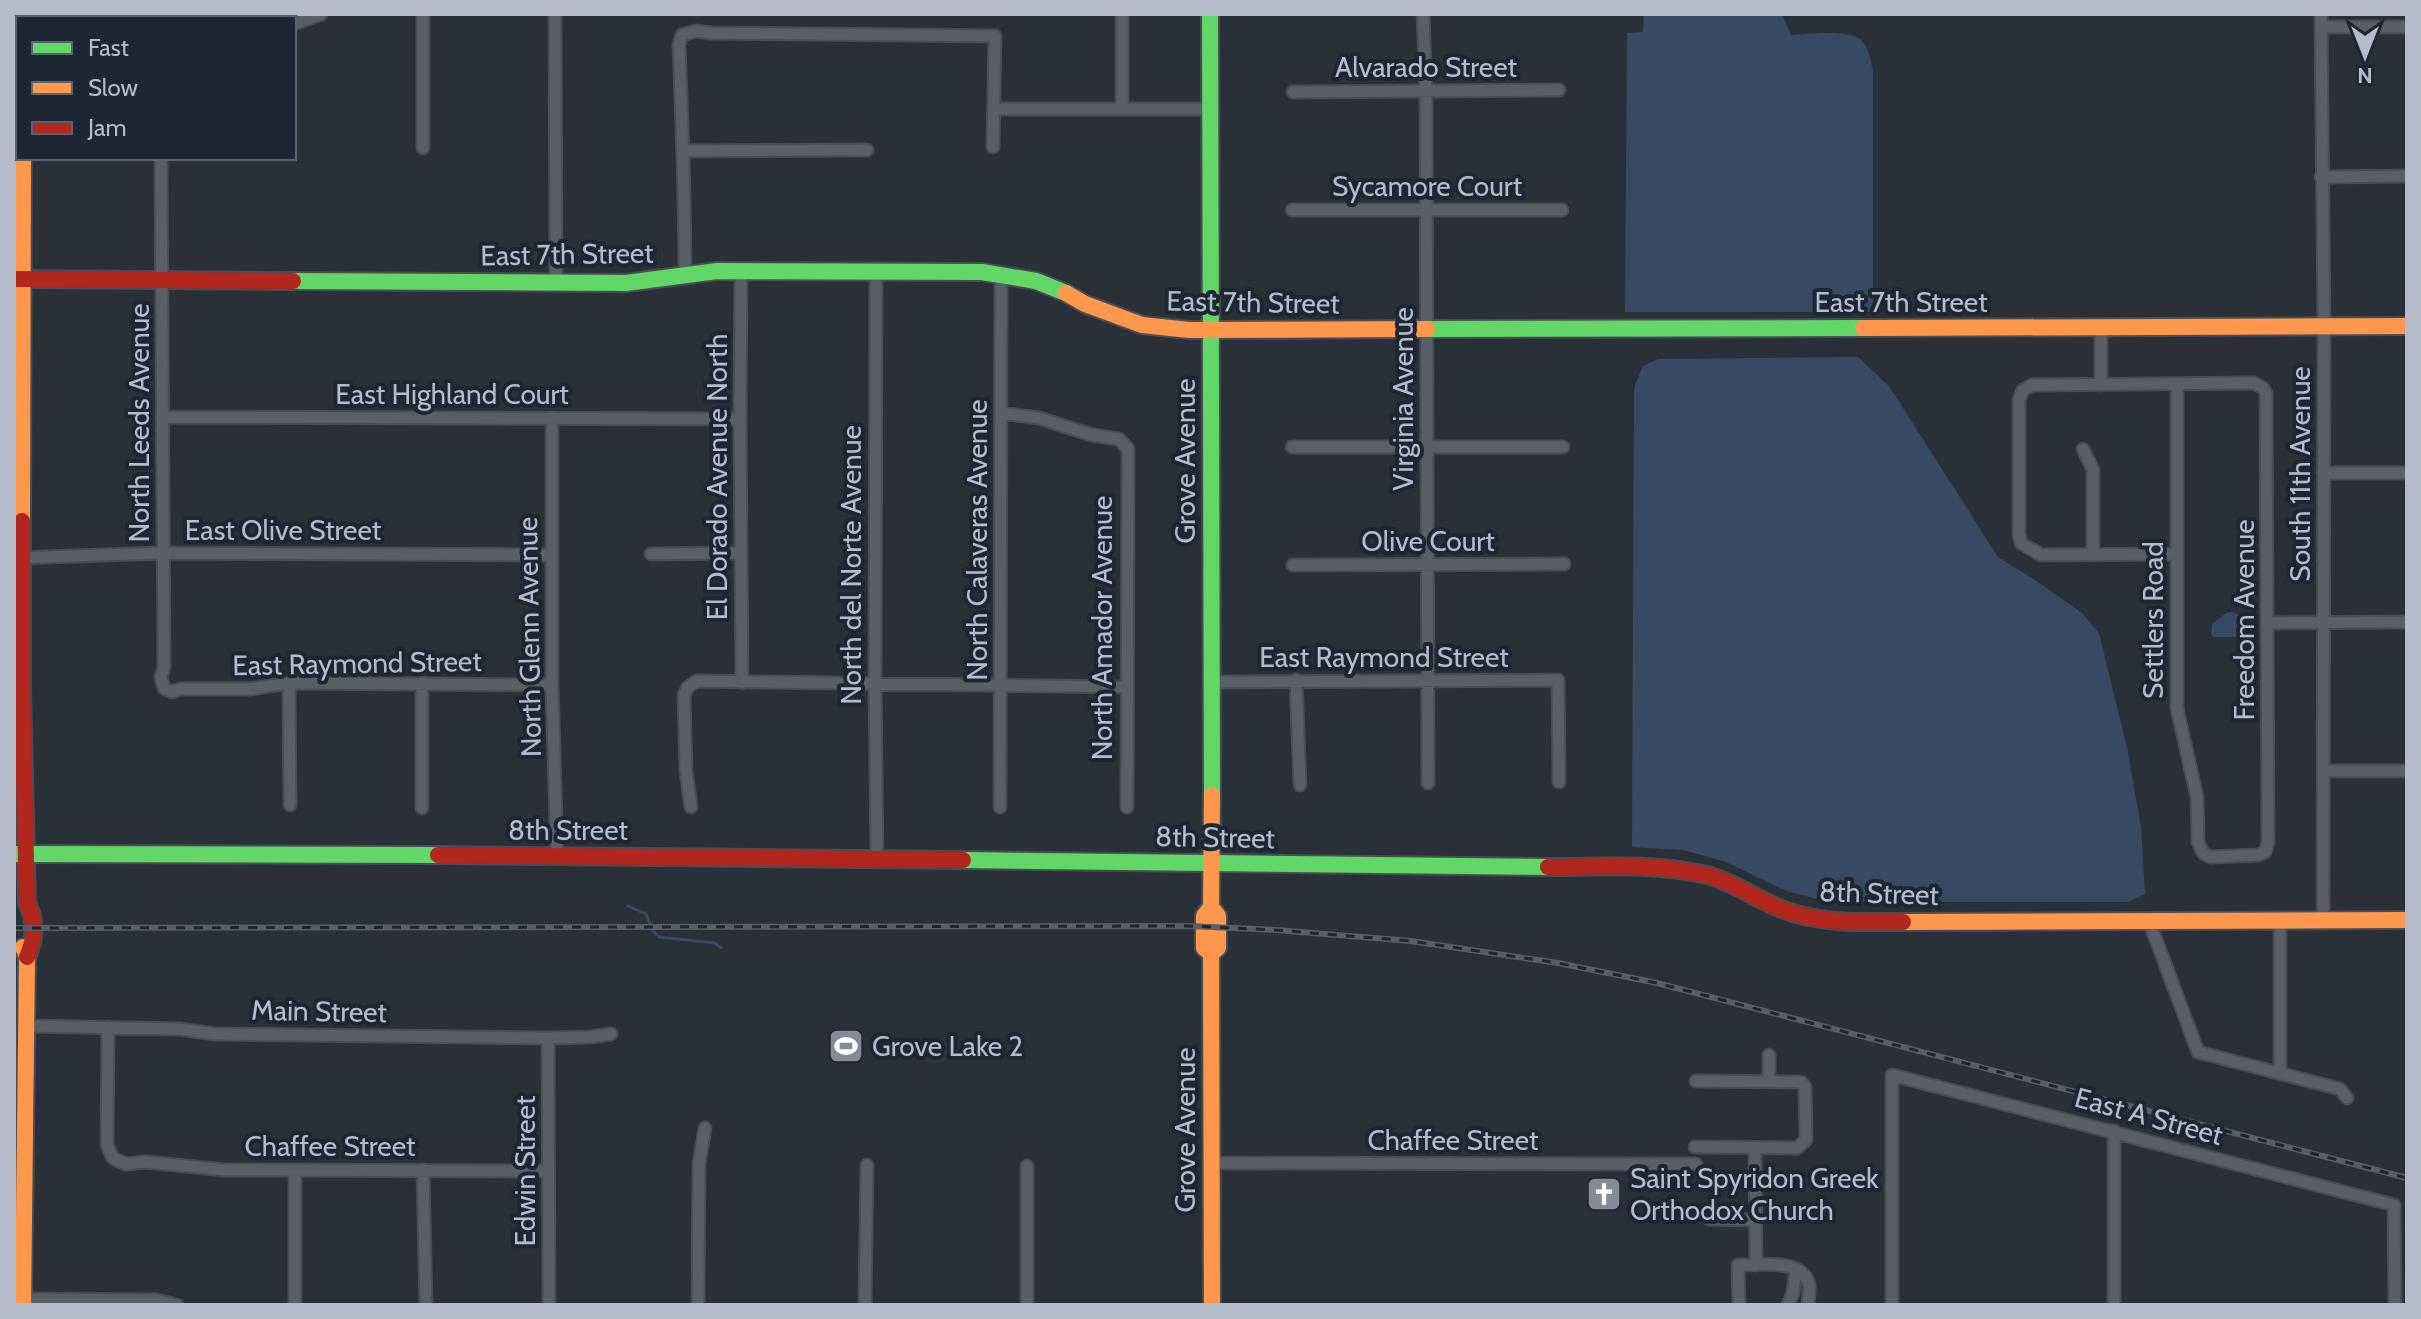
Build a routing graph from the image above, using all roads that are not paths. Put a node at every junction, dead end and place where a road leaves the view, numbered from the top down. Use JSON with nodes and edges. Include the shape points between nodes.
{"nodes":[{"id":1,"x":321,"y":14,"type":"edge"},
{"id":2,"x":423,"y":14,"type":"edge"},
{"id":3,"x":555,"y":14,"type":"edge"},
{"id":4,"x":1122,"y":14,"type":"edge"},
{"id":5,"x":1210,"y":14,"type":"edge"},
{"id":6,"x":1423,"y":14,"type":"edge"},
{"id":7,"x":2321,"y":14,"type":"edge"},
{"id":8,"x":296,"y":23,"type":"edge"},
{"id":9,"x":2321,"y":27,"type":"junction"},
{"id":10,"x":2407,"y":27,"type":"edge"},
{"id":11,"x":1559,"y":90,"type":"dead end"},
{"id":12,"x":1426,"y":91,"type":"junction"},
{"id":13,"x":1293,"y":92,"type":"dead end"},
{"id":14,"x":995,"y":109,"type":"junction"},
{"id":15,"x":1122,"y":109,"type":"junction"},
{"id":16,"x":1211,"y":109,"type":"junction"},
{"id":17,"x":993,"y":147,"type":"dead end"},
{"id":18,"x":423,"y":148,"type":"dead end"},
{"id":19,"x":867,"y":150,"type":"dead end"},
{"id":20,"x":683,"y":151,"type":"junction"},
{"id":21,"x":23,"y":160,"type":"edge"},
{"id":22,"x":161,"y":160,"type":"edge"},
{"id":23,"x":2407,"y":176,"type":"edge"},
{"id":24,"x":2321,"y":177,"type":"junction"},
{"id":25,"x":1292,"y":210,"type":"dead end"},
{"id":26,"x":1427,"y":210,"type":"junction"},
{"id":27,"x":1562,"y":210,"type":"dead end"},
{"id":28,"x":741,"y":271,"type":"junction"},
{"id":29,"x":876,"y":271,"type":"junction"},
{"id":30,"x":1001,"y":274,"type":"junction"},
{"id":31,"x":685,"y":275,"type":"junction"},
{"id":32,"x":18,"y":279,"type":"edge"},
{"id":33,"x":163,"y":280,"type":"junction"},
{"id":34,"x":556,"y":283,"type":"junction"},
{"id":35,"x":2407,"y":326,"type":"edge"},
{"id":36,"x":2101,"y":327,"type":"junction"},
{"id":37,"x":2324,"y":327,"type":"junction"},
{"id":38,"x":1427,"y":329,"type":"junction"},
{"id":39,"x":1210,"y":330,"type":"junction"},
{"id":40,"x":2177,"y":384,"type":"junction"},
{"id":41,"x":2101,"y":385,"type":"junction"},
{"id":42,"x":1001,"y":413,"type":"junction"},
{"id":43,"x":164,"y":417,"type":"junction"},
{"id":44,"x":552,"y":418,"type":"junction"},
{"id":45,"x":740,"y":419,"type":"junction"},
{"id":46,"x":1292,"y":447,"type":"dead end"},
{"id":47,"x":1427,"y":447,"type":"junction"},
{"id":48,"x":1563,"y":447,"type":"dead end"},
{"id":49,"x":2083,"y":449,"type":"dead end"},
{"id":50,"x":2323,"y":473,"type":"junction"},
{"id":51,"x":2407,"y":473,"type":"edge"},
{"id":52,"x":163,"y":553,"type":"junction"},
{"id":53,"x":740,"y":553,"type":"junction"},
{"id":54,"x":651,"y":554,"type":"dead end"},
{"id":55,"x":2093,"y":554,"type":"junction"},
{"id":56,"x":2177,"y":554,"type":"junction"},
{"id":57,"x":552,"y":555,"type":"junction"},
{"id":58,"x":18,"y":558,"type":"edge"},
{"id":59,"x":1428,"y":564,"type":"junction"},
{"id":60,"x":1564,"y":564,"type":"dead end"},
{"id":61,"x":1293,"y":565,"type":"dead end"},
{"id":62,"x":2407,"y":622,"type":"edge"},
{"id":63,"x":2268,"y":623,"type":"junction"},
{"id":64,"x":2324,"y":623,"type":"junction"},
{"id":65,"x":1296,"y":680,"type":"junction"},
{"id":66,"x":1427,"y":681,"type":"junction"},
{"id":67,"x":1211,"y":682,"type":"junction"},
{"id":68,"x":289,"y":683,"type":"junction"},
{"id":69,"x":422,"y":683,"type":"junction"},
{"id":70,"x":742,"y":683,"type":"junction"},
{"id":71,"x":875,"y":684,"type":"junction"},
{"id":72,"x":552,"y":685,"type":"junction"},
{"id":73,"x":1000,"y":687,"type":"junction"},
{"id":74,"x":1126,"y":687,"type":"junction"},
{"id":75,"x":18,"y":688,"type":"edge"},
{"id":76,"x":164,"y":688,"type":"joint"},
{"id":77,"x":2324,"y":771,"type":"junction"},
{"id":78,"x":2407,"y":771,"type":"edge"},
{"id":79,"x":1559,"y":782,"type":"dead end"},
{"id":80,"x":1428,"y":783,"type":"dead end"},
{"id":81,"x":1300,"y":785,"type":"dead end"},
{"id":82,"x":290,"y":805,"type":"dead end"},
{"id":83,"x":691,"y":807,"type":"dead end"},
{"id":84,"x":1000,"y":807,"type":"dead end"},
{"id":85,"x":1127,"y":807,"type":"dead end"},
{"id":86,"x":422,"y":808,"type":"dead end"},
{"id":87,"x":2265,"y":852,"type":"joint"},
{"id":88,"x":20,"y":853,"type":"edge"},
{"id":89,"x":557,"y":855,"type":"junction"},
{"id":90,"x":877,"y":859,"type":"junction"},
{"id":91,"x":1212,"y":863,"type":"junction"},
{"id":92,"x":2407,"y":920,"type":"edge"},
{"id":93,"x":2149,"y":921,"type":"junction"},
{"id":94,"x":2280,"y":921,"type":"junction"},
{"id":95,"x":2323,"y":921,"type":"junction"},
{"id":96,"x":26,"y":1026,"type":"junction"},
{"id":97,"x":108,"y":1027,"type":"junction"},
{"id":98,"x":611,"y":1034,"type":"dead end"},
{"id":99,"x":548,"y":1038,"type":"junction"},
{"id":100,"x":1769,"y":1055,"type":"dead end"},
{"id":101,"x":2280,"y":1074,"type":"junction"},
{"id":102,"x":1696,"y":1081,"type":"dead end"},
{"id":103,"x":1769,"y":1081,"type":"junction"},
{"id":104,"x":2347,"y":1098,"type":"dead end"},
{"id":105,"x":705,"y":1128,"type":"dead end"},
{"id":106,"x":2114,"y":1131,"type":"junction"},
{"id":107,"x":1695,"y":1147,"type":"dead end"},
{"id":108,"x":1755,"y":1148,"type":"junction"},
{"id":109,"x":1211,"y":1163,"type":"junction"},
{"id":110,"x":1696,"y":1164,"type":"dead end"},
{"id":111,"x":867,"y":1165,"type":"dead end"},
{"id":112,"x":1027,"y":1166,"type":"dead end"},
{"id":113,"x":295,"y":1170,"type":"junction"},
{"id":114,"x":423,"y":1170,"type":"junction"},
{"id":115,"x":548,"y":1171,"type":"junction"},
{"id":116,"x":1709,"y":1219,"type":"dead end"},
{"id":117,"x":1756,"y":1220,"type":"junction"},
{"id":118,"x":1756,"y":1265,"type":"junction"},
{"id":119,"x":1796,"y":1269,"type":"junction"},
{"id":120,"x":1793,"y":1293,"type":"junction"},
{"id":121,"x":1808,"y":1301,"type":"edge"},
{"id":122,"x":24,"y":1302,"type":"edge"},
{"id":123,"x":177,"y":1305,"type":"edge"},
{"id":124,"x":295,"y":1305,"type":"edge"},
{"id":125,"x":426,"y":1305,"type":"edge"},
{"id":126,"x":549,"y":1305,"type":"edge"},
{"id":127,"x":698,"y":1305,"type":"edge"},
{"id":128,"x":865,"y":1305,"type":"edge"},
{"id":129,"x":1027,"y":1305,"type":"edge"},
{"id":130,"x":1212,"y":1305,"type":"edge"},
{"id":131,"x":1739,"y":1305,"type":"edge"},
{"id":132,"x":1788,"y":1305,"type":"edge"},
{"id":133,"x":1892,"y":1305,"type":"edge"},
{"id":134,"x":2114,"y":1305,"type":"edge"},
{"id":135,"x":2395,"y":1305,"type":"edge"}],
"edges":[{"from":1,"to":8,"type":"street"},
{"from":2,"to":18,"type":"street"},
{"from":3,"to":34,"type":"street"},
{"from":4,"to":15,"type":"street"},
{"from":5,"to":16,"type":"street","name":"Grove Avenue"},
{"from":6,"to":12,"type":"street","name":"Virginia Avenue"},
{"from":7,"to":9,"type":"street","name":"South 11th Avenue"},
{"from":9,"to":10,"type":"street"},
{"from":9,"to":24,"type":"street","name":"South 11th Avenue"},
{"from":11,"to":12,"type":"street","name":"Alvarado Street"},
{"from":12,"to":13,"type":"street","name":"Alvarado Street"},
{"from":12,"to":26,"type":"street","name":"Virginia Avenue"},
{"from":14,"to":15,"type":"street"},
{"from":14,"to":17,"type":"street"},
{"from":14,"to":20,"type":"street","via":[[995,36],[696,31],[682,35],[679,45]]},
{"from":15,"to":16,"type":"street"},
{"from":16,"to":39,"type":"street","name":"Grove Avenue"},
{"from":19,"to":20,"type":"street"},
{"from":20,"to":31,"type":"street"},
{"from":21,"to":32,"type":"street"},
{"from":22,"to":33,"type":"street","name":"North Leeds Avenue"},
{"from":23,"to":24,"type":"street"},
{"from":24,"to":37,"type":"street","name":"South 11th Avenue"},
{"from":25,"to":26,"type":"street","name":"Sycamore Court"},
{"from":26,"to":27,"type":"street","name":"Sycamore Court"},
{"from":26,"to":38,"type":"street","name":"Virginia Avenue"},
{"from":28,"to":29,"type":"street","name":"East 7th Street"},
{"from":28,"to":31,"type":"street","name":"East 7th Street"},
{"from":28,"to":45,"type":"street","name":"El Dorado Avenue North"},
{"from":29,"to":30,"type":"street","name":"East 7th Street"},
{"from":29,"to":71,"type":"street","name":"North del Norte Avenue"},
{"from":30,"to":39,"type":"street","name":"East 7th Street","via":[[1062,290],[1142,325]]},
{"from":30,"to":42,"type":"street","name":"North Calaveras Avenue"},
{"from":31,"to":34,"type":"street","name":"East 7th Street","via":[[626,283]]},
{"from":32,"to":33,"type":"street","name":"East 7th Street"},
{"from":32,"to":58,"type":"street"},
{"from":33,"to":34,"type":"street","name":"East 7th Street"},
{"from":33,"to":43,"type":"street","name":"North Leeds Avenue"},
{"from":35,"to":37,"type":"street","name":"East 7th Street"},
{"from":36,"to":37,"type":"street","name":"East 7th Street"},
{"from":36,"to":38,"type":"street","name":"East 7th Street"},
{"from":36,"to":41,"type":"street"},
{"from":37,"to":50,"type":"street","name":"South 11th Avenue"},
{"from":38,"to":39,"type":"street","name":"East 7th Street"},
{"from":38,"to":47,"type":"street","name":"Virginia Avenue"},
{"from":39,"to":67,"type":"street","name":"Grove Avenue"},
{"from":40,"to":41,"type":"street"},
{"from":40,"to":56,"type":"street","name":"Settlers Road"},
{"from":40,"to":63,"type":"street","name":"Freedom Avenue","via":[[2254,383],[2267,398]]},
{"from":41,"to":55,"type":"street","via":[[2032,385],[2019,400],[2021,543],[2041,555]]},
{"from":42,"to":73,"type":"street","name":"North Calaveras Avenue"},
{"from":42,"to":74,"type":"street","name":"North Amador Avenue","via":[[1119,439],[1128,449]]},
{"from":43,"to":44,"type":"street","name":"East Highland Court"},
{"from":43,"to":52,"type":"street","name":"North Leeds Avenue"},
{"from":44,"to":45,"type":"street","name":"East Highland Court"},
{"from":44,"to":57,"type":"street","name":"North Glenn Avenue"},
{"from":45,"to":53,"type":"street","name":"El Dorado Avenue North"},
{"from":46,"to":47,"type":"street"},
{"from":47,"to":48,"type":"street"},
{"from":47,"to":59,"type":"street","name":"Virginia Avenue"},
{"from":49,"to":55,"type":"street","via":[[2093,470]]},
{"from":50,"to":51,"type":"street"},
{"from":50,"to":64,"type":"street","name":"South 11th Avenue"},
{"from":52,"to":57,"type":"street","name":"East Olive Street"},
{"from":52,"to":58,"type":"street","name":"East Olive Street"},
{"from":52,"to":76,"type":"street","name":"North Leeds Avenue"},
{"from":53,"to":54,"type":"street"},
{"from":53,"to":70,"type":"street","name":"El Dorado Avenue North"},
{"from":55,"to":56,"type":"street"},
{"from":56,"to":87,"type":"street","name":"Settlers Road","via":[[2178,713],[2197,797],[2198,842],[2211,857]]},
{"from":57,"to":72,"type":"street","name":"North Glenn Avenue"},
{"from":58,"to":75,"type":"street"},
{"from":59,"to":60,"type":"street","name":"Olive Court"},
{"from":59,"to":61,"type":"street","name":"Olive Court"},
{"from":59,"to":66,"type":"street","name":"Virginia Avenue"},
{"from":62,"to":64,"type":"street"},
{"from":63,"to":64,"type":"street"},
{"from":63,"to":87,"type":"street","name":"Freedom Avenue"},
{"from":64,"to":77,"type":"street","name":"South 11th Avenue"},
{"from":65,"to":66,"type":"street","name":"East Raymond Street"},
{"from":65,"to":67,"type":"street","name":"East Raymond Street"},
{"from":65,"to":81,"type":"street"},
{"from":66,"to":79,"type":"street","name":"East Raymond Street","via":[[1558,680]]},
{"from":66,"to":80,"type":"street","name":"Virginia Avenue"},
{"from":67,"to":91,"type":"street","name":"Grove Avenue"},
{"from":68,"to":69,"type":"street","name":"East Raymond Street"},
{"from":68,"to":76,"type":"street","name":"East Raymond Street","via":[[251,689]]},
{"from":68,"to":82,"type":"street"},
{"from":69,"to":72,"type":"street","name":"East Raymond Street"},
{"from":69,"to":86,"type":"street"},
{"from":70,"to":71,"type":"street"},
{"from":70,"to":83,"type":"street","via":[[697,681],[684,695]]},
{"from":71,"to":73,"type":"street"},
{"from":71,"to":90,"type":"street","name":"North del Norte Avenue"},
{"from":72,"to":89,"type":"street","name":"North Glenn Avenue"},
{"from":73,"to":74,"type":"street"},
{"from":73,"to":84,"type":"street","name":"North Calaveras Avenue"},
{"from":74,"to":85,"type":"street","name":"North Amador Avenue"},
{"from":75,"to":88,"type":"street"},
{"from":77,"to":78,"type":"street"},
{"from":77,"to":95,"type":"street","name":"South 11th Avenue"},
{"from":88,"to":89,"type":"street","name":"8th Street"},
{"from":88,"to":96,"type":"street","via":[[32,910]]},
{"from":89,"to":90,"type":"street","name":"8th Street"},
{"from":90,"to":91,"type":"street","name":"8th Street"},
{"from":91,"to":93,"type":"street","name":"8th Street","via":[[1676,869],[1729,883],[1791,913],[1835,922]]},
{"from":91,"to":109,"type":"street","name":"Grove Avenue","via":[[1211,907],[1218,916],[1218,948],[1211,954]]},
{"from":92,"to":95,"type":"street","name":"8th Street"},
{"from":93,"to":94,"type":"street","name":"8th Street"},
{"from":93,"to":101,"type":"street","via":[[2198,1052]]},
{"from":94,"to":95,"type":"street","name":"8th Street"},
{"from":94,"to":101,"type":"street"},
{"from":96,"to":97,"type":"street","name":"Main Street"},
{"from":96,"to":122,"type":"street"},
{"from":97,"to":99,"type":"street","name":"Main Street","via":[[215,1034]]},
{"from":97,"to":113,"type":"street","name":"Chaffee Street","via":[[107,1145],[113,1158],[125,1164]]},
{"from":98,"to":99,"type":"street","name":"Main Street"},
{"from":99,"to":115,"type":"street","name":"Edwin Street"},
{"from":100,"to":103,"type":"street"},
{"from":101,"to":104,"type":"street","via":[[2340,1089]]},
{"from":102,"to":103,"type":"street"},
{"from":103,"to":108,"type":"street","via":[[1796,1081],[1805,1087],[1806,1140],[1797,1148]]},
{"from":105,"to":127,"type":"street","via":[[699,1164]]},
{"from":106,"to":133,"type":"street","name":"East A Street","via":[[1892,1075]]},
{"from":106,"to":134,"type":"street"},
{"from":106,"to":135,"type":"street","name":"East A Street","via":[[2394,1205]]},
{"from":107,"to":108,"type":"street"},
{"from":108,"to":117,"type":"street"},
{"from":109,"to":110,"type":"street","name":"Chaffee Street"},
{"from":109,"to":130,"type":"street","name":"Grove Avenue"},
{"from":111,"to":128,"type":"street"},
{"from":112,"to":129,"type":"street"},
{"from":113,"to":114,"type":"street","name":"Chaffee Street"},
{"from":113,"to":124,"type":"street"},
{"from":114,"to":115,"type":"street","name":"Chaffee Street"},
{"from":114,"to":125,"type":"street"},
{"from":115,"to":126,"type":"street","name":"Edwin Street"},
{"from":116,"to":117,"type":"street"},
{"from":117,"to":118,"type":"street"},
{"from":118,"to":119,"type":"street"},
{"from":118,"to":131,"type":"street","via":[[1738,1265]]},
{"from":119,"to":120,"type":"street"},
{"from":119,"to":121,"type":"street","via":[[1809,1284]]},
{"from":120,"to":121,"type":"street"},
{"from":120,"to":132,"type":"street"},
{"from":122,"to":123,"type":"street","via":[[156,1300]]}]}
